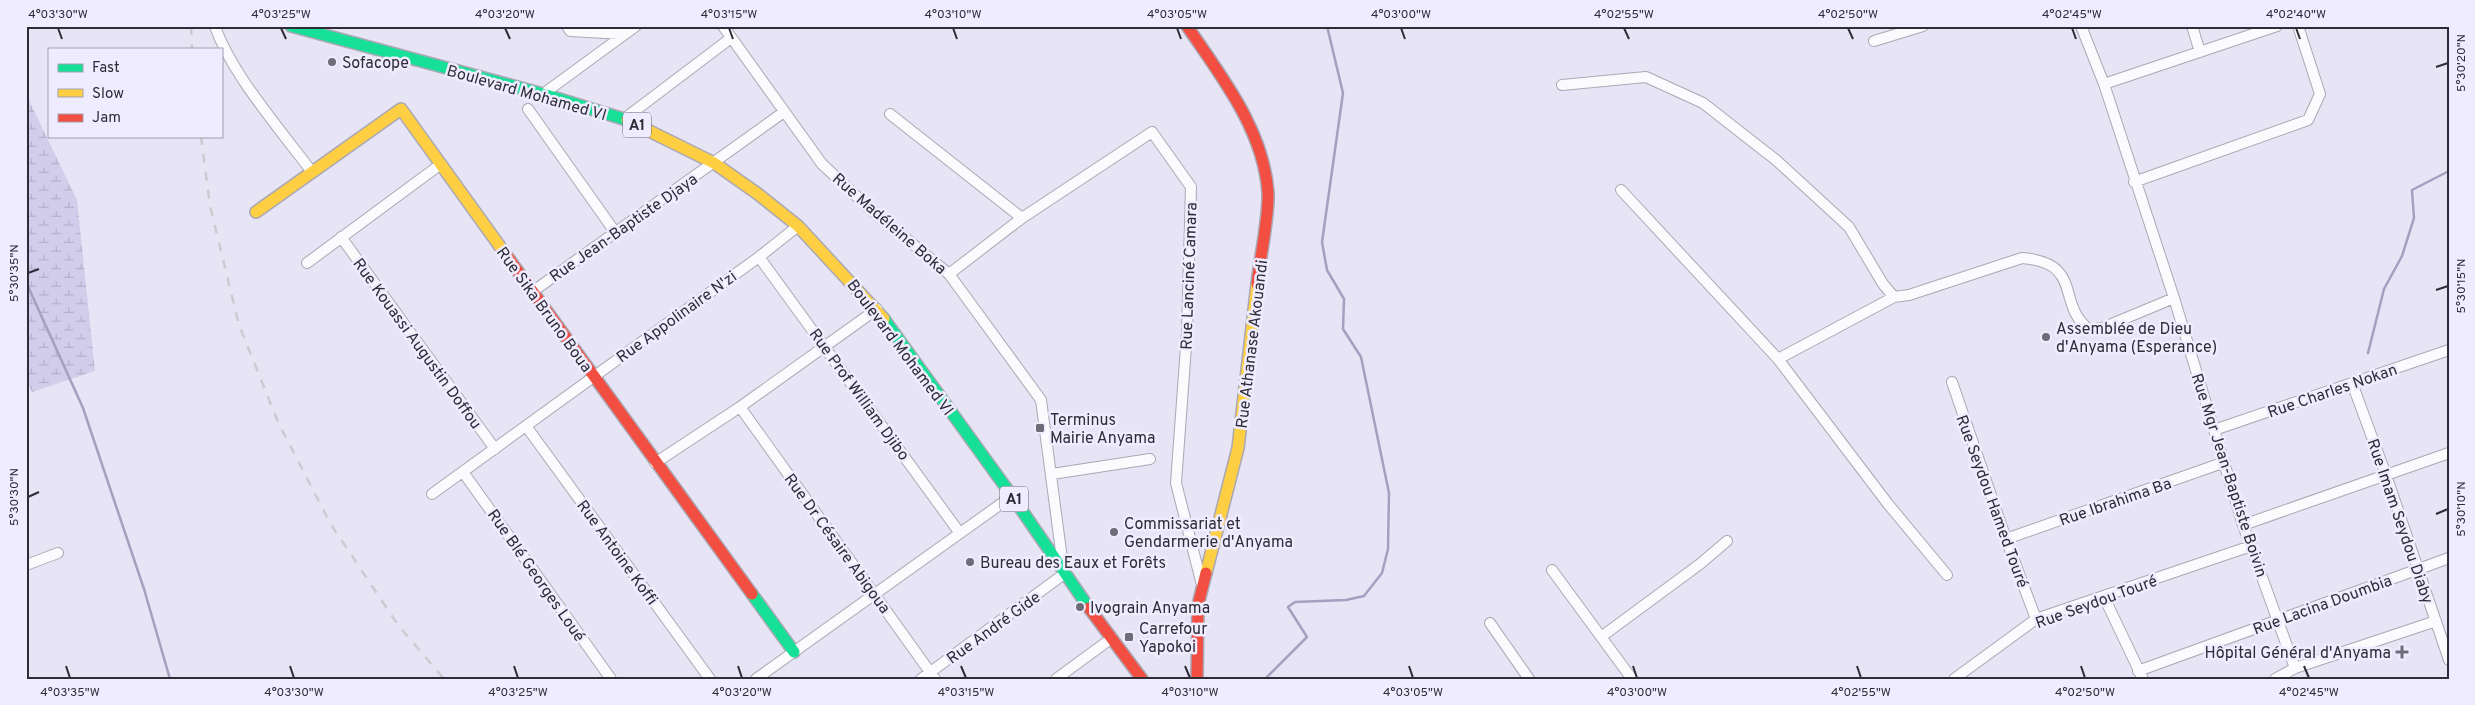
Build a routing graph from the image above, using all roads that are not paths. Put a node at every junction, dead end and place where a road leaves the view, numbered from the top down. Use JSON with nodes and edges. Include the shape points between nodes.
{"nodes":[{"id":1,"x":215,"y":26,"type":"edge"},
{"id":2,"x":291,"y":26,"type":"edge"},
{"id":3,"x":567,"y":26,"type":"edge"},
{"id":4,"x":636,"y":26,"type":"edge"},
{"id":5,"x":723,"y":26,"type":"edge"},
{"id":6,"x":1187,"y":26,"type":"edge"},
{"id":7,"x":1923,"y":26,"type":"edge"},
{"id":8,"x":2082,"y":26,"type":"edge"},
{"id":9,"x":2192,"y":26,"type":"edge"},
{"id":10,"x":2277,"y":26,"type":"edge"},
{"id":11,"x":2298,"y":26,"type":"edge"},
{"id":12,"x":624,"y":34,"type":"junction"},
{"id":13,"x":731,"y":38,"type":"junction"},
{"id":14,"x":1874,"y":41,"type":"dead end"},
{"id":15,"x":2200,"y":52,"type":"junction"},
{"id":16,"x":2104,"y":84,"type":"junction"},
{"id":17,"x":1562,"y":85,"type":"dead end"},
{"id":18,"x":543,"y":94,"type":"junction"},
{"id":19,"x":528,"y":109,"type":"dead end"},
{"id":20,"x":784,"y":112,"type":"junction"},
{"id":21,"x":890,"y":114,"type":"dead end"},
{"id":22,"x":624,"y":119,"type":"junction"},
{"id":23,"x":714,"y":163,"type":"junction"},
{"id":24,"x":441,"y":164,"type":"junction"},
{"id":25,"x":312,"y":172,"type":"junction"},
{"id":26,"x":2134,"y":182,"type":"junction"},
{"id":27,"x":1621,"y":190,"type":"dead end"},
{"id":28,"x":256,"y":212,"type":"dead end"},
{"id":29,"x":1022,"y":218,"type":"junction"},
{"id":30,"x":798,"y":226,"type":"junction"},
{"id":31,"x":615,"y":232,"type":"junction"},
{"id":32,"x":341,"y":237,"type":"junction"},
{"id":33,"x":759,"y":257,"type":"junction"},
{"id":34,"x":307,"y":263,"type":"dead end"},
{"id":35,"x":950,"y":274,"type":"junction"},
{"id":36,"x":532,"y":292,"type":"junction"},
{"id":37,"x":1894,"y":297,"type":"junction"},
{"id":38,"x":2174,"y":298,"type":"junction"},
{"id":39,"x":877,"y":309,"type":"junction"},
{"id":40,"x":825,"y":346,"type":"junction"},
{"id":41,"x":2449,"y":350,"type":"edge"},
{"id":42,"x":1778,"y":358,"type":"junction"},
{"id":43,"x":594,"y":375,"type":"junction"},
{"id":44,"x":1952,"y":382,"type":"dead end"},
{"id":45,"x":2352,"y":384,"type":"junction"},
{"id":46,"x":740,"y":407,"type":"junction"},
{"id":47,"x":526,"y":426,"type":"junction"},
{"id":48,"x":2214,"y":430,"type":"junction"},
{"id":49,"x":495,"y":449,"type":"junction"},
{"id":50,"x":2449,"y":452,"type":"edge"},
{"id":51,"x":1150,"y":459,"type":"dead end"},
{"id":52,"x":2224,"y":462,"type":"junction"},
{"id":53,"x":655,"y":463,"type":"junction"},
{"id":54,"x":463,"y":472,"type":"junction"},
{"id":55,"x":1052,"y":474,"type":"junction"},
{"id":56,"x":2386,"y":475,"type":"junction"},
{"id":57,"x":432,"y":494,"type":"dead end"},
{"id":58,"x":1012,"y":496,"type":"junction"},
{"id":59,"x":2244,"y":525,"type":"junction"},
{"id":60,"x":959,"y":532,"type":"junction"},
{"id":61,"x":2006,"y":539,"type":"junction"},
{"id":62,"x":1727,"y":541,"type":"dead end"},
{"id":63,"x":2251,"y":546,"type":"junction"},
{"id":64,"x":58,"y":553,"type":"dead end"},
{"id":65,"x":2449,"y":558,"type":"edge"},
{"id":66,"x":26,"y":564,"type":"edge"},
{"id":67,"x":2418,"y":569,"type":"junction"},
{"id":68,"x":1552,"y":570,"type":"dead end"},
{"id":69,"x":1064,"y":574,"type":"junction"},
{"id":70,"x":1947,"y":575,"type":"dead end"},
{"id":71,"x":1202,"y":586,"type":"junction"},
{"id":72,"x":875,"y":594,"type":"junction"},
{"id":73,"x":2104,"y":597,"type":"junction"},
{"id":74,"x":2036,"y":619,"type":"junction"},
{"id":75,"x":2278,"y":621,"type":"junction"},
{"id":76,"x":2436,"y":621,"type":"junction"},
{"id":77,"x":1490,"y":623,"type":"dead end"},
{"id":78,"x":1602,"y":637,"type":"junction"},
{"id":79,"x":1112,"y":638,"type":"junction"},
{"id":80,"x":794,"y":652,"type":"junction"},
{"id":81,"x":2449,"y":660,"type":"edge"},
{"id":82,"x":2295,"y":668,"type":"junction"},
{"id":83,"x":933,"y":675,"type":"edge"},
{"id":84,"x":2141,"y":675,"type":"edge"},
{"id":85,"x":611,"y":679,"type":"edge"},
{"id":86,"x":710,"y":679,"type":"edge"},
{"id":87,"x":756,"y":679,"type":"edge"},
{"id":88,"x":921,"y":679,"type":"edge"},
{"id":89,"x":1056,"y":679,"type":"edge"},
{"id":90,"x":1142,"y":679,"type":"edge"},
{"id":91,"x":1197,"y":679,"type":"edge"},
{"id":92,"x":1529,"y":679,"type":"edge"},
{"id":93,"x":1632,"y":679,"type":"edge"},
{"id":94,"x":1954,"y":679,"type":"edge"},
{"id":95,"x":2275,"y":679,"type":"edge"}],
"edges":[{"from":1,"to":25,"type":"street","via":[[218,38],[242,76]]},
{"from":2,"to":18,"type":"street","name":"Boulevard Mohamed VI","number":"A1"},
{"from":3,"to":12,"type":"street","via":[[570,31]]},
{"from":4,"to":12,"type":"street"},
{"from":5,"to":13,"type":"street","name":"Rue Madéleine Boka"},
{"from":6,"to":71,"type":"street","name":"Rue Athanase Akouandi","via":[[1244,112],[1263,161],[1268,194],[1238,448]]},
{"from":7,"to":14,"type":"street"},
{"from":8,"to":16,"type":"street","name":"Rue Mgr Jean-Baptiste Boivin"},
{"from":9,"to":15,"type":"street"},
{"from":10,"to":15,"type":"street"},
{"from":11,"to":26,"type":"street","via":[[2320,94],[2308,120]]},
{"from":12,"to":18,"type":"street"},
{"from":13,"to":20,"type":"street","name":"Rue Madéleine Boka"},
{"from":13,"to":22,"type":"street"},
{"from":15,"to":16,"type":"street"},
{"from":16,"to":26,"type":"street","name":"Rue Mgr Jean-Baptiste Boivin"},
{"from":17,"to":37,"type":"street","via":[[1646,77],[1703,103],[1776,160],[1849,227]]},
{"from":18,"to":22,"type":"street","name":"Boulevard Mohamed VI","number":"A1"},
{"from":19,"to":31,"type":"street"},
{"from":20,"to":23,"type":"street","name":"Rue Jean-Baptiste Djaya"},
{"from":20,"to":35,"type":"street","name":"Rue Madéleine Boka","via":[[822,164],[869,208]]},
{"from":21,"to":29,"type":"street"},
{"from":22,"to":23,"type":"street","name":"Boulevard Mohamed VI","number":"A1"},
{"from":23,"to":30,"type":"street","name":"Boulevard Mohamed VI","number":"A1"},
{"from":23,"to":31,"type":"street","name":"Rue Jean-Baptiste Djaya"},
{"from":24,"to":25,"type":"street","name":"Rue Sika Bruno Boua","via":[[401,110]]},
{"from":24,"to":32,"type":"street"},
{"from":24,"to":36,"type":"street","name":"Rue Sika Bruno Boua"},
{"from":25,"to":28,"type":"street","name":"Rue Sika Bruno Boua"},
{"from":26,"to":38,"type":"street","name":"Rue Mgr Jean-Baptiste Boivin"},
{"from":27,"to":42,"type":"street"},
{"from":29,"to":35,"type":"street","name":"Rue Lanciné Camara"},
{"from":29,"to":71,"type":"street","name":"Rue Lanciné Camara","via":[[1152,132],[1191,187],[1187,333],[1176,483]]},
{"from":30,"to":33,"type":"street","name":"Rue Appolinaire N'zi"},
{"from":30,"to":39,"type":"street","name":"Boulevard Mohamed VI","number":"A1"},
{"from":31,"to":36,"type":"street","name":"Rue Jean-Baptiste Djaya"},
{"from":32,"to":34,"type":"street"},
{"from":32,"to":49,"type":"street","name":"Rue Kouassi Augustin Doffou"},
{"from":33,"to":40,"type":"street","name":"Rue Prof William Djibo"},
{"from":33,"to":43,"type":"street","name":"Rue Appolinaire N'zi"},
{"from":35,"to":55,"type":"street","name":"Rue Madéleine Boka","via":[[1041,400]]},
{"from":36,"to":43,"type":"street","name":"Rue Sika Bruno Boua"},
{"from":37,"to":38,"type":"street","via":[[2022,258],[2039,259],[2062,274],[2080,322],[2090,330]]},
{"from":37,"to":42,"type":"street"},
{"from":38,"to":48,"type":"street","name":"Rue Mgr Jean-Baptiste Boivin"},
{"from":39,"to":40,"type":"street"},
{"from":39,"to":58,"type":"street","name":"Boulevard Mohamed VI","number":"A1"},
{"from":40,"to":46,"type":"street"},
{"from":40,"to":60,"type":"street","name":"Rue Prof William Djibo"},
{"from":41,"to":45,"type":"street","name":"Rue Charles Nokan"},
{"from":42,"to":70,"type":"street","via":[[1888,504]]},
{"from":43,"to":47,"type":"street","name":"Rue Appolinaire N'zi"},
{"from":43,"to":53,"type":"street","name":"Rue Sika Bruno Boua"},
{"from":44,"to":61,"type":"street","name":"Rue Seydou Hamed Touré"},
{"from":45,"to":48,"type":"street","name":"Rue Charles Nokan"},
{"from":45,"to":56,"type":"street","name":"Rue Imam Seydou Diaby"},
{"from":46,"to":53,"type":"street"},
{"from":46,"to":72,"type":"street","name":"Rue Dr Césaire Abigoua"},
{"from":47,"to":49,"type":"street","name":"Rue Appolinaire N'zi"},
{"from":47,"to":86,"type":"street","name":"Rue Antoine Koffi"},
{"from":48,"to":52,"type":"street","name":"Rue Mgr Jean-Baptiste Boivin"},
{"from":49,"to":54,"type":"street","name":"Rue Appolinaire N'zi"},
{"from":50,"to":56,"type":"street"},
{"from":51,"to":55,"type":"street"},
{"from":52,"to":59,"type":"street","name":"Rue Mgr Jean-Baptiste Boivin"},
{"from":52,"to":61,"type":"street","name":"Rue Ibrahima Ba"},
{"from":53,"to":80,"type":"street","name":"Rue Sika Bruno Boua"},
{"from":54,"to":57,"type":"street","name":"Rue Appolinaire N'zi"},
{"from":54,"to":85,"type":"street","name":"Rue Blé Georges Loué"},
{"from":55,"to":69,"type":"street","name":"Rue Madéleine Boka"},
{"from":56,"to":59,"type":"street"},
{"from":56,"to":67,"type":"street","name":"Rue Imam Seydou Diaby"},
{"from":58,"to":60,"type":"street"},
{"from":58,"to":69,"type":"street","name":"Boulevard Mohamed VI","number":"A1"},
{"from":59,"to":63,"type":"street","name":"Rue Mgr Jean-Baptiste Boivin"},
{"from":60,"to":72,"type":"street"},
{"from":61,"to":74,"type":"street","name":"Rue Seydou Hamed Touré"},
{"from":62,"to":78,"type":"street"},
{"from":63,"to":73,"type":"street","name":"Rue Seydou Touré"},
{"from":63,"to":75,"type":"street","name":"Rue Mgr Jean-Baptiste Boivin"},
{"from":64,"to":66,"type":"street"},
{"from":65,"to":67,"type":"street","name":"Rue Lacina Doumbia"},
{"from":67,"to":75,"type":"street","name":"Rue Lacina Doumbia"},
{"from":67,"to":76,"type":"street","name":"Rue Imam Seydou Diaby"},
{"from":68,"to":78,"type":"street"},
{"from":69,"to":79,"type":"street","name":"Boulevard Mohamed VI","number":"A1"},
{"from":69,"to":83,"type":"street","name":"Rue André Gide"},
{"from":71,"to":91,"type":"street","name":"Rue Athanase Akouandi","via":[[1198,606]]},
{"from":72,"to":80,"type":"street"},
{"from":72,"to":83,"type":"street","name":"Rue Dr Césaire Abigoua"},
{"from":73,"to":74,"type":"street","name":"Rue Seydou Touré"},
{"from":73,"to":84,"type":"street"},
{"from":74,"to":94,"type":"street","name":"Rue Seydou Touré"},
{"from":75,"to":82,"type":"street","name":"Rue Mgr Jean-Baptiste Boivin"},
{"from":75,"to":84,"type":"street","name":"Rue Lacina Doumbia"},
{"from":76,"to":81,"type":"street","name":"Rue Imam Seydou Diaby"},
{"from":76,"to":82,"type":"street"},
{"from":77,"to":92,"type":"street"},
{"from":78,"to":93,"type":"street"},
{"from":79,"to":89,"type":"street"},
{"from":79,"to":90,"type":"street","name":"Boulevard Mohamed VI","number":"A1"},
{"from":80,"to":87,"type":"street"},
{"from":82,"to":95,"type":"street"},
{"from":83,"to":88,"type":"street","name":"Rue André Gide"}]}
